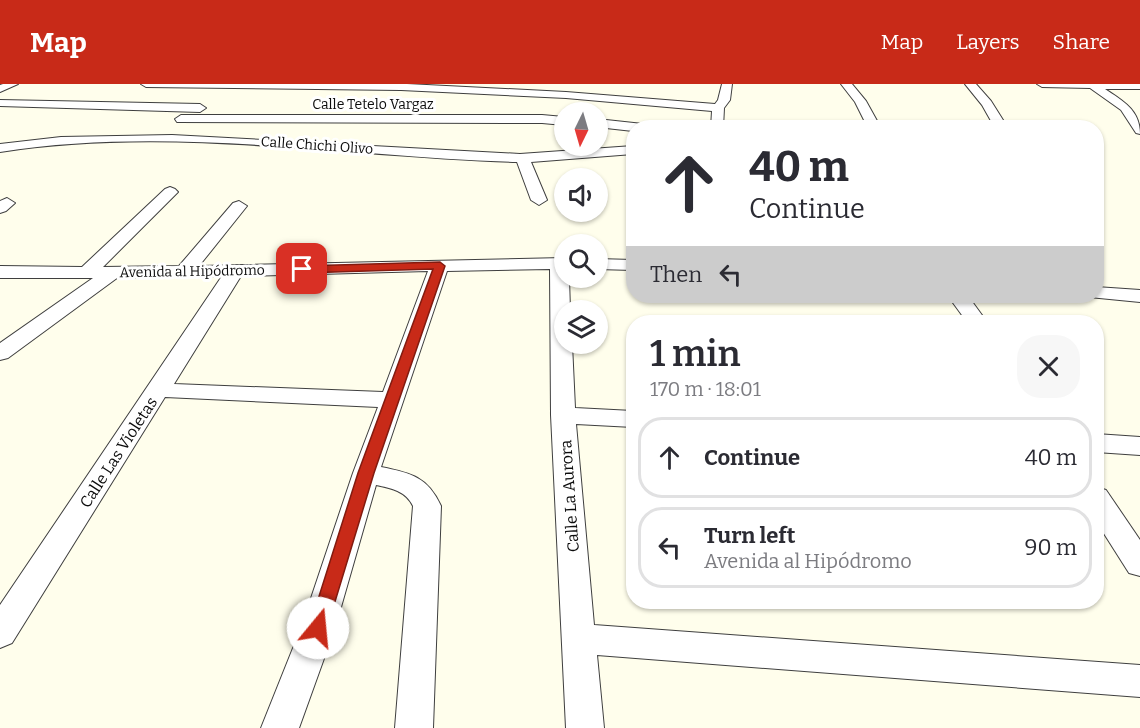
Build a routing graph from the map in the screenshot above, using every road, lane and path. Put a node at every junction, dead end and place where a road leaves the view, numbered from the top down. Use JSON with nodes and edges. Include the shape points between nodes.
{"nodes":[{"id":1,"x":13,"y":84,"type":"edge"},
{"id":2,"x":146,"y":84,"type":"edge"},
{"id":3,"x":581,"y":84,"type":"edge"},
{"id":4,"x":727,"y":84,"type":"edge"},
{"id":5,"x":846,"y":84,"type":"edge"},
{"id":6,"x":970,"y":84,"type":"edge"},
{"id":7,"x":1042,"y":84,"type":"edge"},
{"id":8,"x":237,"y":85,"type":"edge"},
{"id":9,"x":402,"y":85,"type":"edge"},
{"id":10,"x":1092,"y":85,"type":"edge"},
{"id":11,"x":1140,"y":86,"type":"edge"},
{"id":12,"x":0,"y":89,"type":"edge"},
{"id":13,"x":566,"y":95,"type":"junction"},
{"id":14,"x":0,"y":103,"type":"edge"},
{"id":15,"x":209,"y":103,"type":"junction"},
{"id":16,"x":718,"y":108,"type":"junction"},
{"id":17,"x":1125,"y":108,"type":"junction"},
{"id":18,"x":1140,"y":109,"type":"edge"},
{"id":19,"x":181,"y":119,"type":"junction"},
{"id":20,"x":378,"y":119,"type":"junction"},
{"id":21,"x":717,"y":120,"type":"edge"},
{"id":22,"x":871,"y":120,"type":"edge"},
{"id":23,"x":997,"y":120,"type":"edge"},
{"id":24,"x":554,"y":121,"type":"edge"},
{"id":25,"x":608,"y":124,"type":"edge"},
{"id":26,"x":626,"y":126,"type":"edge"},
{"id":27,"x":1140,"y":130,"type":"edge"},
{"id":28,"x":156,"y":138,"type":"junction"},
{"id":29,"x":0,"y":148,"type":"edge"},
{"id":30,"x":626,"y":150,"type":"edge"},
{"id":31,"x":522,"y":158,"type":"junction"},
{"id":32,"x":170,"y":192,"type":"dead end"},
{"id":33,"x":539,"y":200,"type":"dead end"},
{"id":34,"x":239,"y":206,"type":"dead end"},
{"id":35,"x":554,"y":263,"type":"edge"},
{"id":36,"x":608,"y":264,"type":"edge"},
{"id":37,"x":626,"y":265,"type":"edge"},
{"id":38,"x":440,"y":266,"type":"junction"},
{"id":39,"x":235,"y":270,"type":"junction"},
{"id":40,"x":185,"y":271,"type":"junction"},
{"id":41,"x":0,"y":272,"type":"edge"},
{"id":42,"x":87,"y":273,"type":"junction"},
{"id":43,"x":113,"y":273,"type":"junction"},
{"id":44,"x":1104,"y":278,"type":"edge"},
{"id":45,"x":1140,"y":279,"type":"edge"},
{"id":46,"x":561,"y":288,"type":"edge"},
{"id":47,"x":1104,"y":294,"type":"edge"},
{"id":48,"x":1140,"y":296,"type":"edge"},
{"id":49,"x":962,"y":303,"type":"edge"},
{"id":50,"x":972,"y":315,"type":"edge"},
{"id":51,"x":2,"y":350,"type":"edge"},
{"id":52,"x":158,"y":390,"type":"junction"},
{"id":53,"x":392,"y":400,"type":"junction"},
{"id":54,"x":563,"y":415,"type":"junction"},
{"id":55,"x":626,"y":419,"type":"edge"},
{"id":56,"x":1104,"y":444,"type":"edge"},
{"id":57,"x":1140,"y":446,"type":"edge"},
{"id":58,"x":366,"y":473,"type":"junction"},
{"id":59,"x":1104,"y":509,"type":"edge"},
{"id":60,"x":1140,"y":564,"type":"edge"},
{"id":61,"x":0,"y":633,"type":"edge"},
{"id":62,"x":578,"y":639,"type":"junction"},
{"id":63,"x":1140,"y":681,"type":"edge"},
{"id":64,"x":280,"y":728,"type":"edge"},
{"id":65,"x":414,"y":728,"type":"edge"},
{"id":66,"x":585,"y":728,"type":"edge"}],
"edges":[{"from":1,"to":12,"type":"street"},
{"from":2,"to":8,"type":"street"},
{"from":3,"to":13,"type":"street"},
{"from":4,"to":16,"type":"street"},
{"from":5,"to":22,"type":"street"},
{"from":6,"to":23,"type":"street"},
{"from":7,"to":10,"type":"street"},
{"from":8,"to":9,"type":"street"},
{"from":8,"to":15,"type":"street"},
{"from":9,"to":13,"type":"street"},
{"from":9,"to":20,"type":"street"},
{"from":10,"to":11,"type":"street"},
{"from":10,"to":17,"type":"street"},
{"from":13,"to":16,"type":"street"},
{"from":14,"to":15,"type":"street"},
{"from":15,"to":19,"type":"street"},
{"from":16,"to":21,"type":"street"},
{"from":17,"to":18,"type":"street"},
{"from":17,"to":27,"type":"street"},
{"from":19,"to":20,"type":"street","name":"Calle Tetelo Vargaz"},
{"from":19,"to":28,"type":"street"},
{"from":20,"to":24,"type":"street","name":"Calle Tetelo Vargaz"},
{"from":25,"to":26,"type":"street"},
{"from":28,"to":29,"type":"street","name":"Calle Chichi Olivo","via":[[48,140]]},
{"from":28,"to":31,"type":"street","name":"Calle Chichi Olivo"},
{"from":30,"to":31,"type":"street","name":"Calle Chichi Olivo"},
{"from":31,"to":33,"type":"street"},
{"from":32,"to":42,"type":"street"},
{"from":34,"to":40,"type":"street"},
{"from":35,"to":38,"type":"street","name":"Avenida al Hipódromo"},
{"from":36,"to":37,"type":"street"},
{"from":38,"to":39,"type":"street","name":"Avenida al Hipódromo"},
{"from":38,"to":53,"type":"street"},
{"from":39,"to":40,"type":"street","name":"Avenida al Hipódromo"},
{"from":39,"to":52,"type":"street","name":"Calle Las Violetas"},
{"from":40,"to":43,"type":"street","name":"Avenida al Hipódromo"},
{"from":41,"to":42,"type":"street","name":"Avenida al Hipódromo"},
{"from":42,"to":43,"type":"street","name":"Avenida al Hipódromo"},
{"from":43,"to":51,"type":"street"},
{"from":44,"to":45,"type":"street"},
{"from":46,"to":54,"type":"street","name":"Calle La Aurora"},
{"from":47,"to":48,"type":"street"},
{"from":49,"to":50,"type":"street"},
{"from":52,"to":53,"type":"street"},
{"from":52,"to":61,"type":"street","name":"Calle Las Violetas"},
{"from":53,"to":58,"type":"street"},
{"from":54,"to":55,"type":"street"},
{"from":54,"to":62,"type":"street","name":"Calle La Aurora"},
{"from":56,"to":57,"type":"street"},
{"from":58,"to":64,"type":"street","via":[[318,628]]},
{"from":58,"to":65,"type":"street","via":[[412,486],[423,494],[427,506]]},
{"from":59,"to":60,"type":"street"},
{"from":62,"to":63,"type":"street"},
{"from":62,"to":66,"type":"street","name":"Calle La Aurora"}]}
